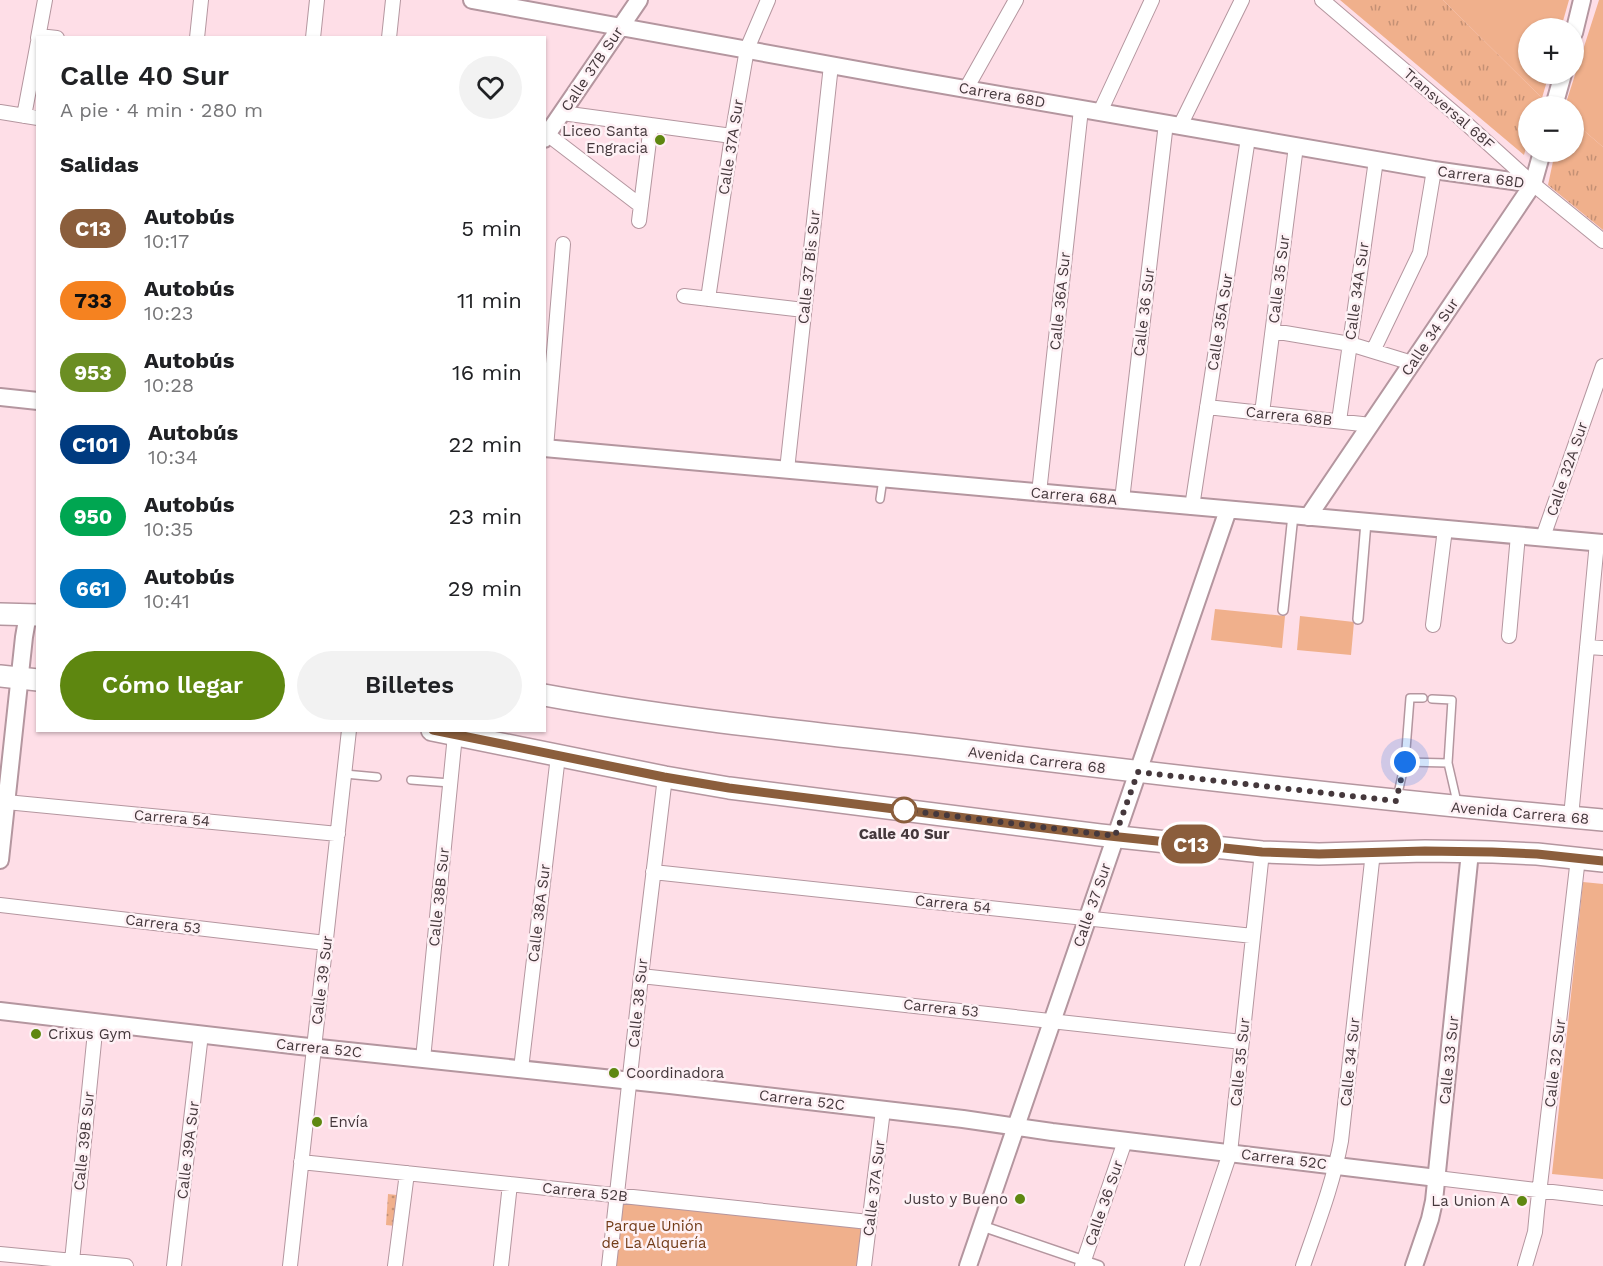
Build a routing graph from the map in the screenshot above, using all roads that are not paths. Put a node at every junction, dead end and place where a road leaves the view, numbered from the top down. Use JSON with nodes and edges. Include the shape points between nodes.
{"nodes":[{"id":1,"x":45,"y":0,"type":"edge"},
{"id":2,"x":201,"y":0,"type":"edge"},
{"id":3,"x":317,"y":0,"type":"edge"},
{"id":4,"x":393,"y":0,"type":"edge"},
{"id":5,"x":472,"y":0,"type":"edge"},
{"id":6,"x":639,"y":0,"type":"edge"},
{"id":7,"x":768,"y":0,"type":"edge"},
{"id":8,"x":1016,"y":0,"type":"edge"},
{"id":9,"x":1152,"y":0,"type":"edge"},
{"id":10,"x":1242,"y":0,"type":"edge"},
{"id":11,"x":1322,"y":0,"type":"edge"},
{"id":12,"x":1582,"y":0,"type":"edge"},
{"id":13,"x":1578,"y":18,"type":"edge"},
{"id":14,"x":620,"y":27,"type":"junction"},
{"id":15,"x":39,"y":36,"type":"edge"},
{"id":16,"x":197,"y":36,"type":"edge"},
{"id":17,"x":313,"y":36,"type":"edge"},
{"id":18,"x":389,"y":36,"type":"edge"},
{"id":19,"x":747,"y":49,"type":"junction"},
{"id":20,"x":36,"y":61,"type":"edge"},
{"id":21,"x":831,"y":65,"type":"junction"},
{"id":22,"x":966,"y":89,"type":"junction"},
{"id":23,"x":1081,"y":109,"type":"junction"},
{"id":24,"x":0,"y":112,"type":"edge"},
{"id":25,"x":1100,"y":112,"type":"junction"},
{"id":26,"x":562,"y":113,"type":"junction"},
{"id":27,"x":31,"y":117,"type":"edge"},
{"id":28,"x":651,"y":125,"type":"junction"},
{"id":29,"x":1173,"y":125,"type":"junction"},
{"id":30,"x":546,"y":136,"type":"edge"},
{"id":31,"x":732,"y":136,"type":"junction"},
{"id":32,"x":1248,"y":138,"type":"junction"},
{"id":33,"x":1296,"y":146,"type":"junction"},
{"id":34,"x":1376,"y":160,"type":"junction"},
{"id":35,"x":1539,"y":162,"type":"edge"},
{"id":36,"x":1434,"y":170,"type":"junction"},
{"id":37,"x":1533,"y":184,"type":"junction"},
{"id":38,"x":641,"y":206,"type":"junction"},
{"id":39,"x":639,"y":221,"type":"dead end"},
{"id":40,"x":1603,"y":241,"type":"edge"},
{"id":41,"x":563,"y":244,"type":"dead end"},
{"id":42,"x":546,"y":285,"type":"edge"},
{"id":43,"x":560,"y":286,"type":"junction"},
{"id":44,"x":684,"y":296,"type":"dead end"},
{"id":45,"x":708,"y":299,"type":"junction"},
{"id":46,"x":804,"y":310,"type":"junction"},
{"id":47,"x":1273,"y":331,"type":"junction"},
{"id":48,"x":1350,"y":344,"type":"junction"},
{"id":49,"x":1373,"y":351,"type":"junction"},
{"id":50,"x":1412,"y":363,"type":"junction"},
{"id":51,"x":1603,"y":366,"type":"edge"},
{"id":52,"x":548,"y":377,"type":"edge"},
{"id":53,"x":0,"y":397,"type":"edge"},
{"id":54,"x":36,"y":401,"type":"edge"},
{"id":55,"x":1207,"y":407,"type":"junction"},
{"id":56,"x":1263,"y":412,"type":"junction"},
{"id":57,"x":1339,"y":421,"type":"junction"},
{"id":58,"x":546,"y":424,"type":"edge"},
{"id":59,"x":1371,"y":424,"type":"junction"},
{"id":60,"x":546,"y":448,"type":"edge"},
{"id":61,"x":787,"y":470,"type":"junction"},
{"id":62,"x":883,"y":479,"type":"junction"},
{"id":63,"x":1039,"y":493,"type":"junction"},
{"id":64,"x":880,"y":499,"type":"dead end"},
{"id":65,"x":1122,"y":500,"type":"junction"},
{"id":66,"x":1192,"y":507,"type":"junction"},
{"id":67,"x":1228,"y":510,"type":"junction"},
{"id":68,"x":1300,"y":516,"type":"junction"},
{"id":69,"x":1366,"y":522,"type":"junction"},
{"id":70,"x":1444,"y":529,"type":"junction"},
{"id":71,"x":1518,"y":535,"type":"junction"},
{"id":72,"x":1543,"y":537,"type":"junction"},
{"id":73,"x":1600,"y":543,"type":"edge"},
{"id":74,"x":1283,"y":610,"type":"dead end"},
{"id":75,"x":0,"y":614,"type":"edge"},
{"id":76,"x":33,"y":615,"type":"edge"},
{"id":77,"x":1358,"y":619,"type":"dead end"},
{"id":78,"x":1433,"y":625,"type":"dead end"},
{"id":79,"x":1509,"y":636,"type":"dead end"},
{"id":80,"x":1587,"y":647,"type":"junction"},
{"id":81,"x":1603,"y":648,"type":"edge"},
{"id":82,"x":19,"y":678,"type":"edge"},
{"id":83,"x":546,"y":695,"type":"edge"},
{"id":84,"x":1423,"y":698,"type":"dead end"},
{"id":85,"x":1432,"y":699,"type":"dead end"},
{"id":86,"x":349,"y":732,"type":"edge"},
{"id":87,"x":441,"y":732,"type":"edge"},
{"id":88,"x":455,"y":735,"type":"junction"},
{"id":89,"x":558,"y":756,"type":"junction"},
{"id":90,"x":1405,"y":762,"type":"junction"},
{"id":91,"x":1448,"y":764,"type":"junction"},
{"id":92,"x":1138,"y":772,"type":"junction"},
{"id":93,"x":345,"y":774,"type":"junction"},
{"id":94,"x":377,"y":777,"type":"dead end"},
{"id":95,"x":664,"y":777,"type":"junction"},
{"id":96,"x":411,"y":780,"type":"dead end"},
{"id":97,"x":450,"y":783,"type":"junction"},
{"id":98,"x":1396,"y":801,"type":"junction"},
{"id":99,"x":6,"y":802,"type":"junction"},
{"id":100,"x":1458,"y":807,"type":"junction"},
{"id":101,"x":1571,"y":817,"type":"junction"},
{"id":102,"x":1603,"y":820,"type":"edge"},
{"id":103,"x":338,"y":834,"type":"junction"},
{"id":104,"x":1115,"y":836,"type":"junction"},
{"id":105,"x":1262,"y":852,"type":"junction"},
{"id":106,"x":1373,"y":852,"type":"junction"},
{"id":107,"x":1470,"y":852,"type":"junction"},
{"id":108,"x":1578,"y":858,"type":"junction"},
{"id":109,"x":0,"y":860,"type":"edge"},
{"id":110,"x":1603,"y":861,"type":"edge"},
{"id":111,"x":653,"y":872,"type":"junction"},
{"id":112,"x":0,"y":905,"type":"edge"},
{"id":113,"x":1087,"y":918,"type":"junction"},
{"id":114,"x":1253,"y":936,"type":"junction"},
{"id":115,"x":326,"y":943,"type":"junction"},
{"id":116,"x":641,"y":975,"type":"junction"},
{"id":117,"x":0,"y":1011,"type":"edge"},
{"id":118,"x":1052,"y":1021,"type":"junction"},
{"id":119,"x":96,"y":1022,"type":"junction"},
{"id":120,"x":201,"y":1034,"type":"junction"},
{"id":121,"x":1242,"y":1041,"type":"junction"},
{"id":122,"x":314,"y":1047,"type":"junction"},
{"id":123,"x":423,"y":1059,"type":"junction"},
{"id":124,"x":520,"y":1069,"type":"junction"},
{"id":125,"x":629,"y":1080,"type":"junction"},
{"id":126,"x":883,"y":1110,"type":"junction"},
{"id":127,"x":1016,"y":1127,"type":"junction"},
{"id":128,"x":1125,"y":1141,"type":"junction"},
{"id":129,"x":1230,"y":1153,"type":"junction"},
{"id":130,"x":301,"y":1162,"type":"junction"},
{"id":131,"x":1336,"y":1166,"type":"junction"},
{"id":132,"x":407,"y":1173,"type":"junction"},
{"id":133,"x":1437,"y":1178,"type":"junction"},
{"id":134,"x":510,"y":1184,"type":"junction"},
{"id":135,"x":1540,"y":1191,"type":"junction"},
{"id":136,"x":617,"y":1196,"type":"junction"},
{"id":137,"x":1603,"y":1198,"type":"edge"},
{"id":138,"x":869,"y":1222,"type":"junction"},
{"id":139,"x":982,"y":1226,"type":"junction"},
{"id":140,"x":0,"y":1254,"type":"edge"},
{"id":141,"x":72,"y":1261,"type":"junction"},
{"id":142,"x":1083,"y":1263,"type":"edge"},
{"id":143,"x":126,"y":1266,"type":"edge"},
{"id":144,"x":174,"y":1266,"type":"edge"},
{"id":145,"x":290,"y":1266,"type":"edge"},
{"id":146,"x":395,"y":1266,"type":"edge"},
{"id":147,"x":501,"y":1266,"type":"edge"},
{"id":148,"x":609,"y":1266,"type":"edge"},
{"id":149,"x":864,"y":1266,"type":"edge"},
{"id":150,"x":968,"y":1266,"type":"edge"},
{"id":151,"x":1099,"y":1266,"type":"edge"},
{"id":152,"x":1192,"y":1266,"type":"edge"},
{"id":153,"x":1303,"y":1266,"type":"edge"},
{"id":154,"x":1414,"y":1266,"type":"edge"},
{"id":155,"x":1525,"y":1266,"type":"edge"}],
"edges":[{"from":1,"to":15,"type":"street"},
{"from":2,"to":16,"type":"street"},
{"from":3,"to":17,"type":"street"},
{"from":4,"to":18,"type":"street"},
{"from":5,"to":14,"type":"street","name":"Carrera 68D"},
{"from":6,"to":14,"type":"street","name":"Calle 37B Sur"},
{"from":7,"to":19,"type":"street","name":"Calle 37A Sur"},
{"from":8,"to":22,"type":"street"},
{"from":9,"to":25,"type":"street"},
{"from":10,"to":29,"type":"street","name":"Calle 36 Sur"},
{"from":11,"to":37,"type":"street","name":"Transversal 68F"},
{"from":12,"to":13,"type":"street"},
{"from":14,"to":19,"type":"street","name":"Carrera 68D"},
{"from":14,"to":26,"type":"street","name":"Calle 37B Sur"},
{"from":19,"to":21,"type":"street","name":"Carrera 68D"},
{"from":19,"to":31,"type":"street","name":"Calle 37A Sur"},
{"from":20,"to":27,"type":"street"},
{"from":21,"to":22,"type":"street","name":"Carrera 68D"},
{"from":21,"to":46,"type":"street","name":"Calle 37 Bis Sur"},
{"from":22,"to":23,"type":"street","name":"Carrera 68D"},
{"from":23,"to":25,"type":"street","name":"Carrera 68D"},
{"from":23,"to":63,"type":"street","name":"Calle 36A Sur"},
{"from":24,"to":27,"type":"street"},
{"from":25,"to":29,"type":"street","name":"Carrera 68D"},
{"from":26,"to":28,"type":"street"},
{"from":26,"to":30,"type":"street","name":"Calle 37B Sur"},
{"from":28,"to":31,"type":"street"},
{"from":28,"to":38,"type":"street"},
{"from":29,"to":32,"type":"street","name":"Carrera 68D"},
{"from":29,"to":65,"type":"street","name":"Calle 36 Sur"},
{"from":30,"to":38,"type":"street"},
{"from":31,"to":45,"type":"street","name":"Calle 37A Sur"},
{"from":32,"to":33,"type":"street","name":"Carrera 68D"},
{"from":32,"to":55,"type":"street","name":"Calle 35A Sur"},
{"from":33,"to":34,"type":"street","name":"Carrera 68D"},
{"from":33,"to":47,"type":"street","name":"Calle 35 Sur"},
{"from":34,"to":36,"type":"street","name":"Carrera 68D"},
{"from":34,"to":48,"type":"street","name":"Calle 34A Sur"},
{"from":35,"to":37,"type":"street","name":"Calle 34 Sur"},
{"from":36,"to":37,"type":"street","name":"Carrera 68D"},
{"from":36,"to":49,"type":"street","via":[[1420,253]]},
{"from":37,"to":40,"type":"street","name":"Transversal 68F"},
{"from":37,"to":50,"type":"street","name":"Calle 34 Sur"},
{"from":38,"to":39,"type":"street"},
{"from":41,"to":43,"type":"street"},
{"from":42,"to":43,"type":"street"},
{"from":43,"to":52,"type":"street"},
{"from":44,"to":45,"type":"street"},
{"from":45,"to":46,"type":"street"},
{"from":46,"to":61,"type":"street","name":"Calle 37 Bis Sur"},
{"from":47,"to":48,"type":"street"},
{"from":47,"to":56,"type":"street","name":"Calle 35 Sur"},
{"from":48,"to":49,"type":"street"},
{"from":48,"to":57,"type":"street","name":"Calle 34A Sur"},
{"from":49,"to":50,"type":"street"},
{"from":50,"to":59,"type":"street","name":"Calle 34 Sur"},
{"from":51,"to":72,"type":"street","name":"Calle 32A Sur"},
{"from":52,"to":58,"type":"street"},
{"from":53,"to":54,"type":"street"},
{"from":55,"to":56,"type":"street","name":"Carrera 68B"},
{"from":55,"to":66,"type":"street","name":"Calle 35A Sur"},
{"from":56,"to":57,"type":"street","name":"Carrera 68B"},
{"from":57,"to":59,"type":"street","name":"Carrera 68B"},
{"from":59,"to":68,"type":"street","name":"Calle 34 Sur"},
{"from":60,"to":61,"type":"street","name":"Carrera 68A"},
{"from":61,"to":62,"type":"street","name":"Carrera 68A"},
{"from":62,"to":63,"type":"street","name":"Carrera 68A"},
{"from":62,"to":64,"type":"lane"},
{"from":63,"to":65,"type":"street","name":"Carrera 68A"},
{"from":65,"to":66,"type":"street","name":"Carrera 68A"},
{"from":66,"to":67,"type":"street","name":"Carrera 68A"},
{"from":67,"to":68,"type":"street","name":"Carrera 68A"},
{"from":67,"to":92,"type":"street","name":"Calle 37 Sur"},
{"from":68,"to":69,"type":"street","name":"Carrera 68A"},
{"from":68,"to":74,"type":"street"},
{"from":69,"to":70,"type":"street","name":"Carrera 68A"},
{"from":69,"to":77,"type":"street"},
{"from":70,"to":71,"type":"street","name":"Carrera 68A"},
{"from":70,"to":78,"type":"street"},
{"from":71,"to":72,"type":"street","name":"Carrera 68A"},
{"from":71,"to":79,"type":"street"},
{"from":72,"to":73,"type":"street","name":"Carrera 68A"},
{"from":73,"to":80,"type":"street"},
{"from":75,"to":76,"type":"main road"},
{"from":76,"to":82,"type":"street"},
{"from":80,"to":81,"type":"street"},
{"from":80,"to":101,"type":"street"},
{"from":82,"to":99,"type":"street"},
{"from":83,"to":92,"type":"main road","name":"Avenida Carrera 68"},
{"from":84,"to":90,"type":"lane","via":[[1410,698]]},
{"from":85,"to":91,"type":"lane","via":[[1452,700]]},
{"from":86,"to":93,"type":"street","name":"Calle 39 Sur"},
{"from":87,"to":88,"type":"main road"},
{"from":88,"to":89,"type":"main road"},
{"from":88,"to":97,"type":"street","name":"Calle 38B Sur"},
{"from":89,"to":95,"type":"main road"},
{"from":89,"to":124,"type":"street","name":"Calle 38A Sur"},
{"from":90,"to":91,"type":"lane"},
{"from":90,"to":98,"type":"lane"},
{"from":91,"to":100,"type":"lane"},
{"from":92,"to":98,"type":"main road","name":"Avenida Carrera 68"},
{"from":92,"to":104,"type":"street","name":"Calle 37 Sur"},
{"from":93,"to":94,"type":"lane"},
{"from":93,"to":103,"type":"street","name":"Calle 39 Sur"},
{"from":95,"to":104,"type":"main road"},
{"from":95,"to":111,"type":"street","name":"Calle 38 Sur"},
{"from":96,"to":97,"type":"lane"},
{"from":97,"to":123,"type":"street","name":"Calle 38B Sur"},
{"from":98,"to":100,"type":"main road","name":"Avenida Carrera 68"},
{"from":99,"to":103,"type":"street","name":"Carrera 54"},
{"from":99,"to":109,"type":"street"},
{"from":100,"to":101,"type":"main road","name":"Avenida Carrera 68"},
{"from":101,"to":102,"type":"main road","name":"Avenida Carrera 68"},
{"from":103,"to":115,"type":"street","name":"Calle 39 Sur"},
{"from":104,"to":105,"type":"main road"},
{"from":104,"to":113,"type":"street","name":"Calle 37 Sur"},
{"from":105,"to":106,"type":"main road"},
{"from":105,"to":114,"type":"street","name":"Calle 35 Sur"},
{"from":106,"to":107,"type":"main road"},
{"from":106,"to":131,"type":"street","name":"Calle 34 Sur"},
{"from":107,"to":108,"type":"main road"},
{"from":107,"to":133,"type":"street","name":"Calle 33 Sur"},
{"from":108,"to":110,"type":"main road"},
{"from":108,"to":135,"type":"street","name":"Calle 32 Sur"},
{"from":111,"to":113,"type":"street","name":"Carrera 54"},
{"from":111,"to":116,"type":"street","name":"Calle 38 Sur"},
{"from":112,"to":115,"type":"street","name":"Carrera 53"},
{"from":113,"to":114,"type":"street","name":"Carrera 54"},
{"from":113,"to":118,"type":"street","name":"Calle 37 Sur"},
{"from":114,"to":121,"type":"street","name":"Calle 35 Sur"},
{"from":115,"to":122,"type":"street","name":"Calle 39 Sur"},
{"from":116,"to":118,"type":"street","name":"Carrera 53"},
{"from":116,"to":125,"type":"street","name":"Calle 38 Sur"},
{"from":117,"to":119,"type":"street","name":"Carrera 52C"},
{"from":118,"to":121,"type":"street","name":"Carrera 53"},
{"from":118,"to":127,"type":"street","name":"Calle 37 Sur"},
{"from":119,"to":120,"type":"street","name":"Carrera 52C"},
{"from":119,"to":141,"type":"street","name":"Calle 39B Sur"},
{"from":120,"to":122,"type":"street","name":"Carrera 52C"},
{"from":120,"to":144,"type":"street","name":"Calle 39A Sur"},
{"from":121,"to":129,"type":"street","name":"Calle 35 Sur"},
{"from":122,"to":123,"type":"street","name":"Carrera 52C"},
{"from":122,"to":130,"type":"street","name":"Calle 39 Sur"},
{"from":123,"to":124,"type":"street","name":"Carrera 52C"},
{"from":124,"to":125,"type":"street","name":"Carrera 52C"},
{"from":125,"to":126,"type":"street","name":"Carrera 52C"},
{"from":125,"to":136,"type":"street","name":"Calle 38 Sur"},
{"from":126,"to":127,"type":"street","name":"Carrera 52C"},
{"from":126,"to":138,"type":"street","name":"Calle 37A Sur"},
{"from":127,"to":128,"type":"street","name":"Carrera 52C"},
{"from":127,"to":139,"type":"street","name":"Calle 37 Sur"},
{"from":128,"to":129,"type":"street","name":"Carrera 52C"},
{"from":128,"to":142,"type":"street","name":"Calle 36 Sur"},
{"from":129,"to":131,"type":"street","name":"Carrera 52C"},
{"from":129,"to":152,"type":"street","name":"Calle 35 Sur"},
{"from":130,"to":132,"type":"street","name":"Carrera 52B"},
{"from":130,"to":145,"type":"street","name":"Calle 39 Sur"},
{"from":131,"to":133,"type":"street","name":"Carrera 52C"},
{"from":131,"to":153,"type":"street","name":"Calle 34 Sur"},
{"from":132,"to":134,"type":"street","name":"Carrera 52B"},
{"from":132,"to":146,"type":"street"},
{"from":133,"to":135,"type":"street","name":"Carrera 52C"},
{"from":133,"to":154,"type":"street","name":"Calle 33 Sur","via":[[1430,1219]]},
{"from":134,"to":136,"type":"street","name":"Carrera 52B"},
{"from":134,"to":147,"type":"street"},
{"from":135,"to":137,"type":"street","name":"Carrera 52C"},
{"from":135,"to":155,"type":"street","name":"Calle 32 Sur","via":[[1535,1232]]},
{"from":136,"to":138,"type":"street","name":"Carrera 52B"},
{"from":136,"to":148,"type":"street","name":"Calle 38 Sur"},
{"from":138,"to":149,"type":"street","name":"Calle 37A Sur"},
{"from":139,"to":142,"type":"street"},
{"from":139,"to":150,"type":"street","name":"Calle 37 Sur"},
{"from":140,"to":141,"type":"street"},
{"from":141,"to":143,"type":"street"},
{"from":142,"to":151,"type":"street"}]}
